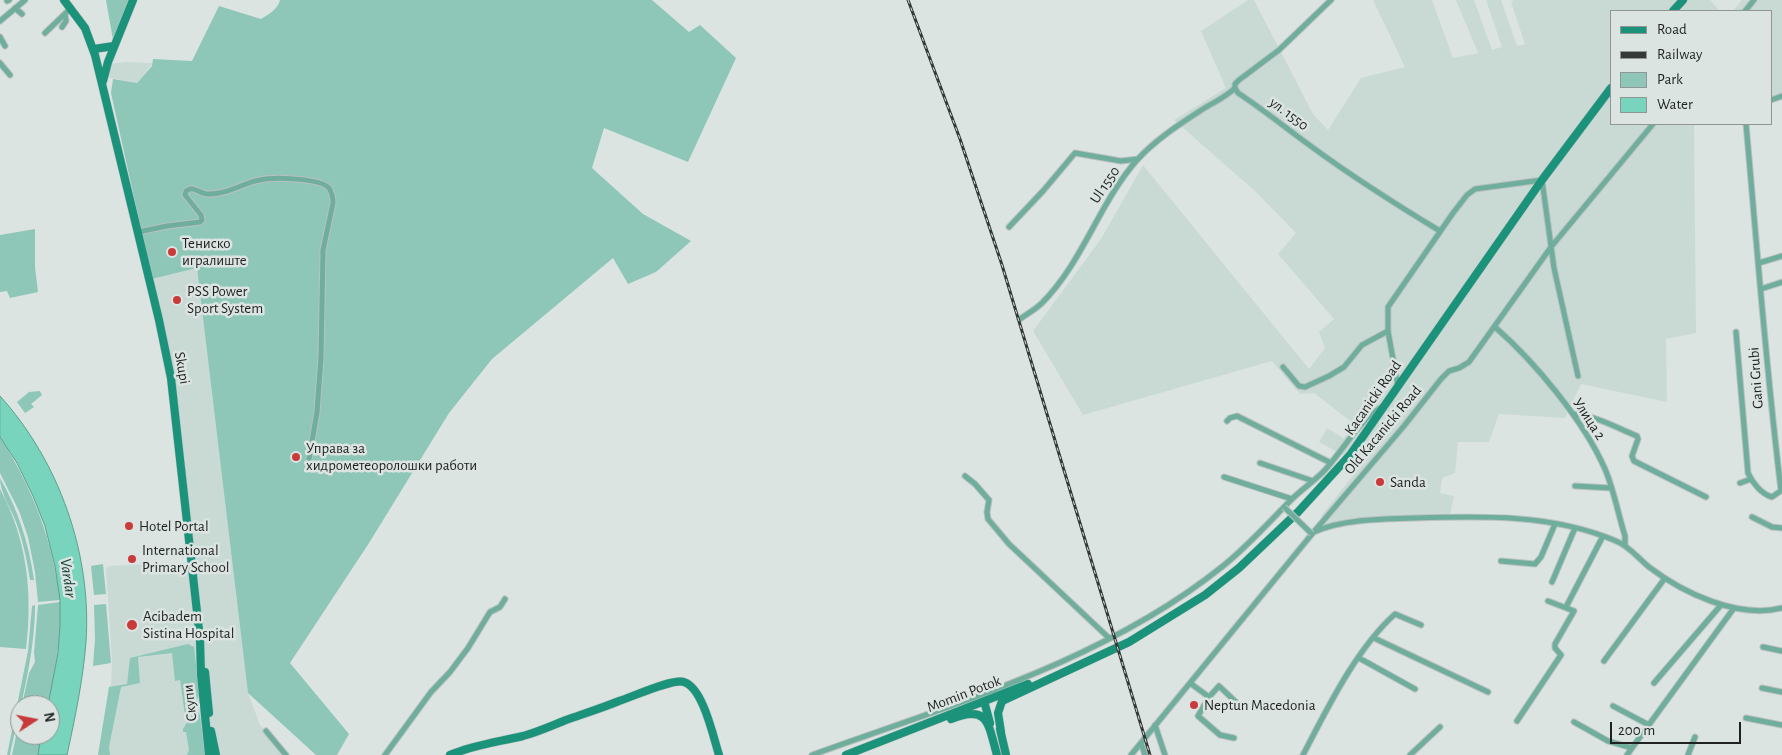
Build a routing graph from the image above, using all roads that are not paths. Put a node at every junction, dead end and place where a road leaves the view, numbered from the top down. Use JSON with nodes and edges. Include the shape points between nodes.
{"nodes":[{"id":1,"x":24,"y":0,"type":"edge"},
{"id":2,"x":64,"y":0,"type":"edge"},
{"id":3,"x":133,"y":0,"type":"edge"},
{"id":4,"x":1331,"y":0,"type":"edge"},
{"id":5,"x":1683,"y":0,"type":"edge"},
{"id":6,"x":1754,"y":0,"type":"edge"},
{"id":7,"x":15,"y":8,"type":"junction"},
{"id":8,"x":1674,"y":10,"type":"edge"},
{"id":9,"x":1746,"y":10,"type":"edge"},
{"id":10,"x":68,"y":11,"type":"junction"},
{"id":11,"x":22,"y":14,"type":"dead end"},
{"id":12,"x":0,"y":21,"type":"edge"},
{"id":13,"x":62,"y":27,"type":"dead end"},
{"id":14,"x":44,"y":33,"type":"dead end"},
{"id":15,"x":1,"y":36,"type":"edge"},
{"id":16,"x":5,"y":46,"type":"dead end"},
{"id":17,"x":114,"y":46,"type":"junction"},
{"id":18,"x":94,"y":49,"type":"junction"},
{"id":19,"x":0,"y":63,"type":"edge"},
{"id":20,"x":10,"y":75,"type":"dead end"},
{"id":21,"x":102,"y":83,"type":"junction"},
{"id":22,"x":1235,"y":88,"type":"junction"},
{"id":23,"x":1610,"y":89,"type":"edge"},
{"id":24,"x":1652,"y":125,"type":"edge"},
{"id":25,"x":1746,"y":125,"type":"edge"},
{"id":26,"x":1138,"y":159,"type":"junction"},
{"id":27,"x":1542,"y":180,"type":"junction"},
{"id":28,"x":1009,"y":227,"type":"dead end"},
{"id":29,"x":1440,"y":231,"type":"junction"},
{"id":30,"x":138,"y":232,"type":"junction"},
{"id":31,"x":1550,"y":247,"type":"junction"},
{"id":32,"x":1782,"y":256,"type":"edge"},
{"id":33,"x":1759,"y":263,"type":"junction"},
{"id":34,"x":1782,"y":282,"type":"edge"},
{"id":35,"x":1761,"y":289,"type":"junction"},
{"id":36,"x":1020,"y":319,"type":"dead end"},
{"id":37,"x":1495,"y":326,"type":"junction"},
{"id":38,"x":1388,"y":330,"type":"junction"},
{"id":39,"x":1736,"y":332,"type":"dead end"},
{"id":40,"x":1283,"y":367,"type":"dead end"},
{"id":41,"x":1578,"y":376,"type":"dead end"},
{"id":42,"x":1398,"y":387,"type":"junction"},
{"id":43,"x":1386,"y":405,"type":"junction"},
{"id":44,"x":1573,"y":414,"type":"junction"},
{"id":45,"x":1227,"y":421,"type":"dead end"},
{"id":46,"x":309,"y":458,"type":"dead end"},
{"id":47,"x":1260,"y":463,"type":"dead end"},
{"id":48,"x":1330,"y":463,"type":"junction"},
{"id":49,"x":965,"y":476,"type":"dead end"},
{"id":50,"x":1224,"y":477,"type":"dead end"},
{"id":51,"x":1751,"y":480,"type":"junction"},
{"id":52,"x":1313,"y":481,"type":"junction"},
{"id":53,"x":1740,"y":483,"type":"dead end"},
{"id":54,"x":1576,"y":486,"type":"dead end"},
{"id":55,"x":1611,"y":488,"type":"junction"},
{"id":56,"x":1782,"y":490,"type":"edge"},
{"id":57,"x":1706,"y":498,"type":"dead end"},
{"id":58,"x":1292,"y":499,"type":"junction"},
{"id":59,"x":1284,"y":507,"type":"junction"},
{"id":60,"x":1752,"y":517,"type":"dead end"},
{"id":61,"x":1556,"y":524,"type":"junction"},
{"id":62,"x":1574,"y":528,"type":"junction"},
{"id":63,"x":1782,"y":528,"type":"edge"},
{"id":64,"x":1312,"y":534,"type":"junction"},
{"id":65,"x":1603,"y":536,"type":"junction"},
{"id":66,"x":1625,"y":545,"type":"junction"},
{"id":67,"x":1501,"y":561,"type":"dead end"},
{"id":68,"x":1665,"y":578,"type":"junction"},
{"id":69,"x":1552,"y":582,"type":"dead end"},
{"id":70,"x":505,"y":599,"type":"dead end"},
{"id":71,"x":1548,"y":602,"type":"dead end"},
{"id":72,"x":1721,"y":605,"type":"junction"},
{"id":73,"x":1566,"y":607,"type":"junction"},
{"id":74,"x":1734,"y":608,"type":"junction"},
{"id":75,"x":1782,"y":608,"type":"edge"},
{"id":76,"x":1421,"y":626,"type":"dead end"},
{"id":77,"x":1109,"y":638,"type":"junction"},
{"id":78,"x":1374,"y":638,"type":"junction"},
{"id":79,"x":1762,"y":648,"type":"dead end"},
{"id":80,"x":1782,"y":651,"type":"edge"},
{"id":81,"x":201,"y":658,"type":"junction"},
{"id":82,"x":1359,"y":658,"type":"junction"},
{"id":83,"x":1093,"y":659,"type":"junction"},
{"id":84,"x":1604,"y":661,"type":"dead end"},
{"id":85,"x":1190,"y":683,"type":"junction"},
{"id":86,"x":1654,"y":684,"type":"dead end"},
{"id":87,"x":1762,"y":688,"type":"dead end"},
{"id":88,"x":1415,"y":689,"type":"dead end"},
{"id":89,"x":1488,"y":692,"type":"dead end"},
{"id":90,"x":1782,"y":692,"type":"edge"},
{"id":91,"x":1209,"y":696,"type":"junction"},
{"id":92,"x":987,"y":700,"type":"junction"},
{"id":93,"x":1236,"y":703,"type":"dead end"},
{"id":94,"x":1613,"y":706,"type":"dead end"},
{"id":95,"x":1746,"y":718,"type":"dead end"},
{"id":96,"x":1517,"y":721,"type":"dead end"},
{"id":97,"x":1574,"y":722,"type":"dead end"},
{"id":98,"x":1155,"y":725,"type":"junction"},
{"id":99,"x":1649,"y":725,"type":"junction"},
{"id":100,"x":1782,"y":725,"type":"edge"},
{"id":101,"x":1440,"y":727,"type":"dead end"},
{"id":102,"x":266,"y":732,"type":"dead end"},
{"id":103,"x":1001,"y":732,"type":"junction"},
{"id":104,"x":903,"y":733,"type":"junction"},
{"id":105,"x":1234,"y":738,"type":"dead end"},
{"id":106,"x":1695,"y":738,"type":"dead end"},
{"id":107,"x":1141,"y":743,"type":"junction"},
{"id":108,"x":1632,"y":748,"type":"junction"},
{"id":109,"x":211,"y":755,"type":"edge"},
{"id":110,"x":286,"y":755,"type":"edge"},
{"id":111,"x":385,"y":755,"type":"edge"},
{"id":112,"x":450,"y":755,"type":"edge"},
{"id":113,"x":719,"y":755,"type":"edge"},
{"id":114,"x":812,"y":755,"type":"edge"},
{"id":115,"x":846,"y":755,"type":"edge"},
{"id":116,"x":998,"y":755,"type":"edge"},
{"id":117,"x":1006,"y":755,"type":"edge"},
{"id":118,"x":1131,"y":755,"type":"edge"},
{"id":119,"x":1145,"y":755,"type":"edge"},
{"id":120,"x":1165,"y":755,"type":"edge"},
{"id":121,"x":1303,"y":755,"type":"edge"},
{"id":122,"x":1410,"y":755,"type":"edge"},
{"id":123,"x":1628,"y":755,"type":"edge"},
{"id":124,"x":1688,"y":755,"type":"edge"}],
"edges":[{"from":1,"to":7,"type":"street"},
{"from":2,"to":10,"type":"street","name":"Skupi"},
{"from":3,"to":17,"type":"street"},
{"from":4,"to":22,"type":"street","via":[[1279,50],[1239,80]]},
{"from":5,"to":8,"type":"street"},
{"from":6,"to":9,"type":"street"},
{"from":7,"to":11,"type":"street"},
{"from":7,"to":12,"type":"street"},
{"from":10,"to":13,"type":"street"},
{"from":10,"to":14,"type":"street"},
{"from":10,"to":18,"type":"street","name":"Skupi","via":[[85,28]]},
{"from":15,"to":16,"type":"street"},
{"from":17,"to":18,"type":"street"},
{"from":17,"to":21,"type":"street"},
{"from":18,"to":21,"type":"street","name":"Skupi"},
{"from":19,"to":20,"type":"street"},
{"from":21,"to":30,"type":"street","name":"Skupi"},
{"from":22,"to":26,"type":"street","name":"Ul 1550","via":[[1166,134]]},
{"from":22,"to":29,"type":"street","name":"ул. 1550","via":[[1312,148]]},
{"from":23,"to":27,"type":"street","name":"Kacanicki Road"},
{"from":24,"to":31,"type":"street","name":"Old Kacanicki Road"},
{"from":25,"to":33,"type":"street","name":"Gani Grubi"},
{"from":26,"to":28,"type":"street","via":[[1121,161],[1075,153]]},
{"from":26,"to":36,"type":"street","name":"Ul 1550","via":[[1115,190],[1059,283],[1041,304]]},
{"from":27,"to":29,"type":"street","via":[[1471,191]]},
{"from":27,"to":31,"type":"street"},
{"from":27,"to":42,"type":"street","name":"Kacanicki Road"},
{"from":29,"to":38,"type":"street","via":[[1388,307]]},
{"from":30,"to":46,"type":"street","via":[[200,222],[201,215],[185,195],[189,189],[222,193],[275,178],[315,182],[329,188],[333,203],[323,250],[318,412]]},
{"from":30,"to":81,"type":"street","name":"Skupi","via":[[171,378]]},
{"from":31,"to":37,"type":"street","name":"Old Kacanicki Road"},
{"from":31,"to":41,"type":"street"},
{"from":32,"to":33,"type":"street"},
{"from":33,"to":35,"type":"street","name":"Gani Grubi"},
{"from":34,"to":35,"type":"street"},
{"from":35,"to":56,"type":"street","name":"Gani Grubi","via":[[1771,411]]},
{"from":37,"to":44,"type":"street","name":"Улица 2"},
{"from":37,"to":64,"type":"street","name":"Old Kacanicki Road","via":[[1469,362],[1449,371],[1441,379]]},
{"from":38,"to":40,"type":"street","via":[[1362,345],[1344,367],[1305,387],[1299,386]]},
{"from":38,"to":42,"type":"street"},
{"from":39,"to":51,"type":"street","name":"Gani Grubi","via":[[1747,468]]},
{"from":42,"to":43,"type":"street","name":"Kacanicki Road"},
{"from":43,"to":48,"type":"street","via":[[1370,414]]},
{"from":43,"to":83,"type":"street","name":"Kacanicki Road","via":[[1328,480],[1239,568],[1183,609],[1129,642]]},
{"from":44,"to":55,"type":"street","name":"Улица 2","via":[[1600,460]]},
{"from":44,"to":57,"type":"street","via":[[1637,436],[1632,456],[1634,461]]},
{"from":45,"to":48,"type":"street","via":[[1236,416]]},
{"from":47,"to":52,"type":"street"},
{"from":48,"to":52,"type":"street"},
{"from":49,"to":77,"type":"street","via":[[988,500],[988,519],[1009,544]]},
{"from":50,"to":58,"type":"street"},
{"from":51,"to":53,"type":"street"},
{"from":51,"to":56,"type":"street","name":"Gani Grubi","via":[[1770,497]]},
{"from":52,"to":58,"type":"street"},
{"from":54,"to":55,"type":"street"},
{"from":55,"to":66,"type":"street","name":"Улица 2"},
{"from":58,"to":59,"type":"street"},
{"from":59,"to":64,"type":"street","bridge":true},
{"from":59,"to":77,"type":"street","via":[[1238,553],[1204,580]]},
{"from":60,"to":63,"type":"street","via":[[1772,527]]},
{"from":61,"to":62,"type":"street"},
{"from":61,"to":64,"type":"street","via":[[1486,517],[1389,519],[1324,528]]},
{"from":61,"to":67,"type":"street","via":[[1535,564]]},
{"from":62,"to":65,"type":"street"},
{"from":62,"to":69,"type":"street"},
{"from":64,"to":85,"type":"street","name":"Old Kacanicki Road"},
{"from":65,"to":66,"type":"street"},
{"from":65,"to":73,"type":"street"},
{"from":66,"to":68,"type":"street"},
{"from":68,"to":72,"type":"street"},
{"from":68,"to":84,"type":"street"},
{"from":70,"to":111,"type":"street","via":[[500,607],[490,612],[468,648]]},
{"from":71,"to":73,"type":"street"},
{"from":72,"to":74,"type":"street"},
{"from":72,"to":86,"type":"street"},
{"from":73,"to":96,"type":"street","via":[[1574,611],[1556,644],[1561,655]]},
{"from":74,"to":75,"type":"street"},
{"from":74,"to":99,"type":"street"},
{"from":76,"to":78,"type":"street","via":[[1395,614]]},
{"from":77,"to":114,"type":"street","via":[[1049,668]]},
{"from":78,"to":82,"type":"street"},
{"from":78,"to":89,"type":"street"},
{"from":79,"to":80,"type":"street"},
{"from":81,"to":109,"type":"street","name":"Скупи"},
{"from":81,"to":109,"type":"street","name":"Skupi","via":[[208,687]]},
{"from":82,"to":88,"type":"street"},
{"from":82,"to":121,"type":"street"},
{"from":83,"to":92,"type":"street","name":"Momin Potok"},
{"from":83,"to":103,"type":"street","via":[[1002,701],[998,713]]},
{"from":85,"to":91,"type":"street"},
{"from":85,"to":98,"type":"street","name":"Old Kacanicki Road"},
{"from":87,"to":90,"type":"street"},
{"from":91,"to":93,"type":"street","via":[[1219,686]]},
{"from":91,"to":105,"type":"street","via":[[1198,716],[1220,735]]},
{"from":92,"to":103,"type":"street"},
{"from":92,"to":104,"type":"street","name":"Momin Potok"},
{"from":92,"to":116,"type":"street"},
{"from":94,"to":99,"type":"street"},
{"from":95,"to":100,"type":"street"},
{"from":97,"to":108,"type":"street","via":[[1608,741]]},
{"from":98,"to":107,"type":"street","name":"Old Kacanicki Road"},
{"from":98,"to":120,"type":"street"},
{"from":99,"to":108,"type":"street"},
{"from":101,"to":122,"type":"street"},
{"from":102,"to":110,"type":"street"},
{"from":103,"to":117,"type":"street"},
{"from":104,"to":115,"type":"street","name":"Momin Potok"},
{"from":104,"to":116,"type":"street","via":[[975,714],[986,720]]},
{"from":106,"to":124,"type":"street"},
{"from":107,"to":118,"type":"street","name":"Old Kacanicki Road"},
{"from":107,"to":119,"type":"street"},
{"from":108,"to":123,"type":"street"},
{"from":112,"to":113,"type":"street","via":[[536,732],[682,681],[691,685],[699,697]]}]}
